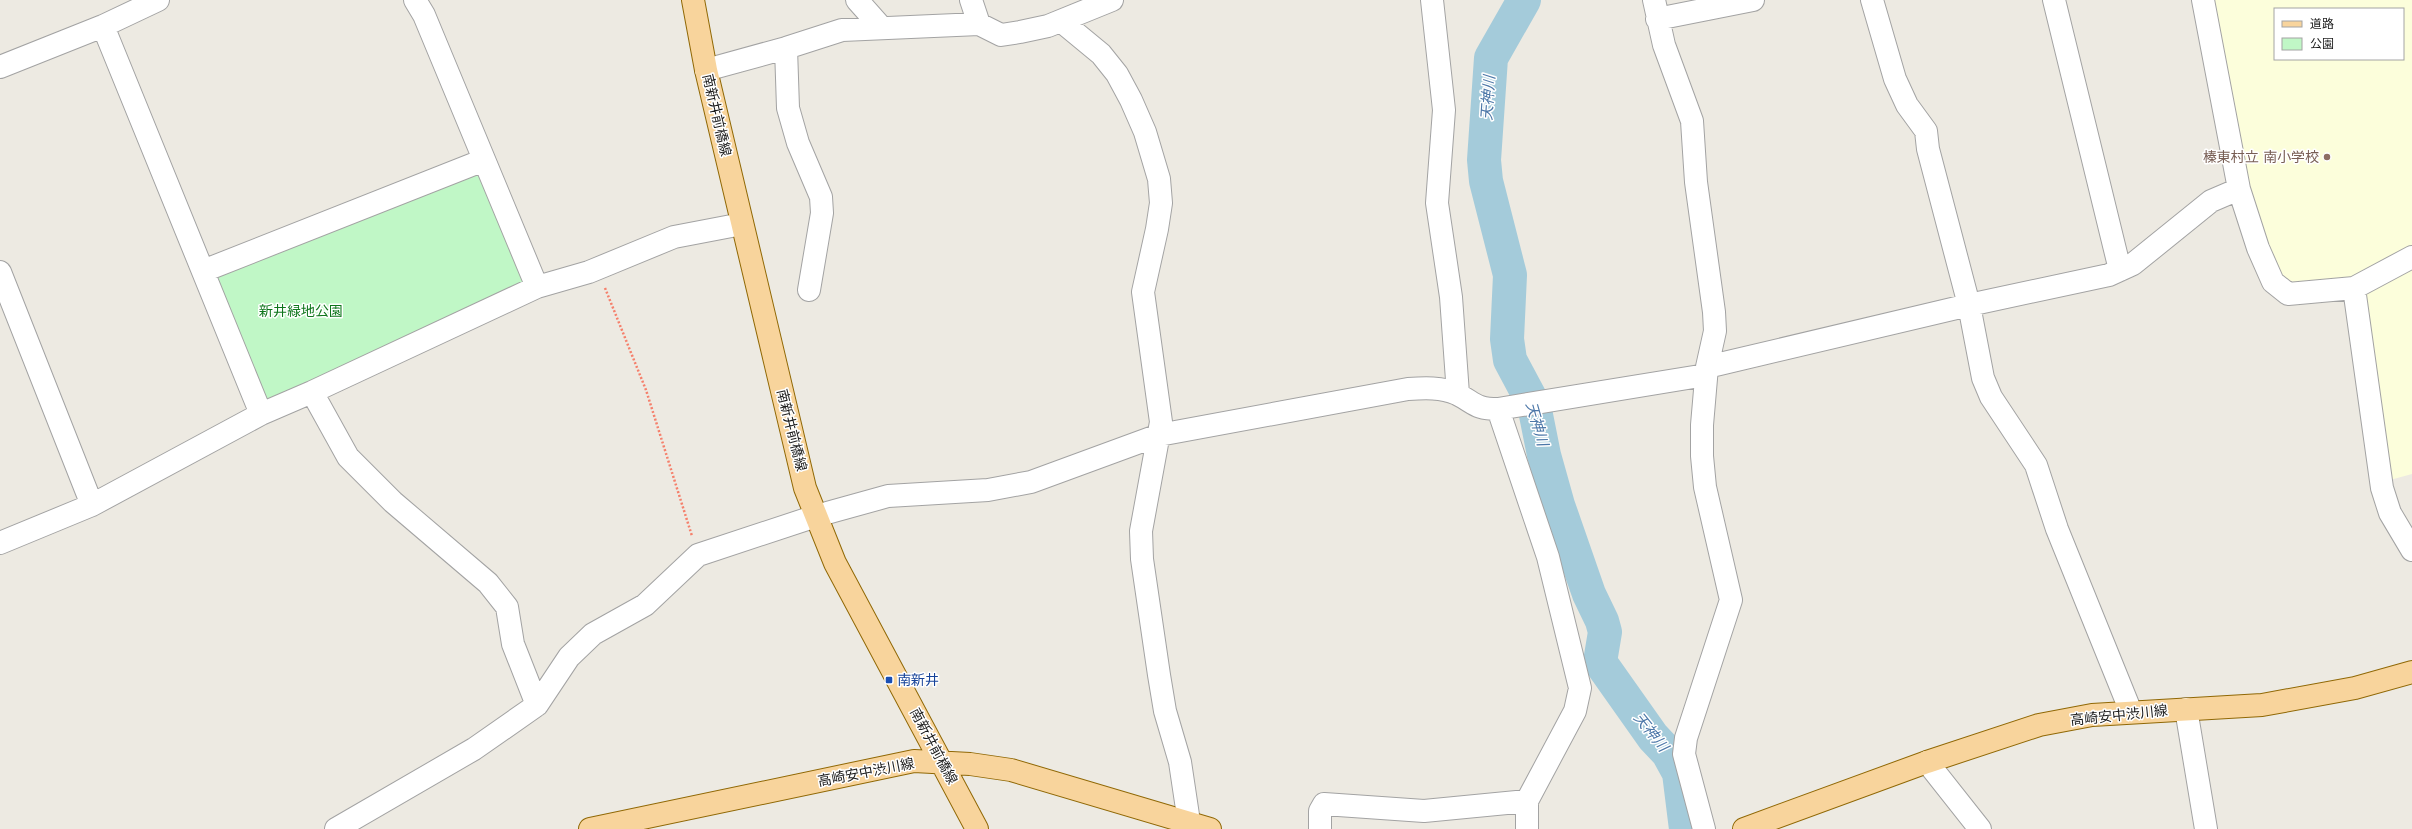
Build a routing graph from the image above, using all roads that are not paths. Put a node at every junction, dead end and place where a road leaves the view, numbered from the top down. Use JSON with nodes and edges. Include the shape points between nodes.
{"nodes":[{"id":1,"x":158,"y":0,"type":"edge"},
{"id":2,"x":415,"y":0,"type":"edge"},
{"id":3,"x":693,"y":0,"type":"edge"},
{"id":4,"x":857,"y":0,"type":"edge"},
{"id":5,"x":971,"y":0,"type":"edge"},
{"id":6,"x":1112,"y":0,"type":"edge"},
{"id":7,"x":1432,"y":0,"type":"edge"},
{"id":8,"x":1753,"y":0,"type":"edge"},
{"id":9,"x":1872,"y":0,"type":"edge"},
{"id":10,"x":2054,"y":0,"type":"edge"},
{"id":11,"x":2203,"y":0,"type":"edge"},
{"id":12,"x":135,"y":5,"type":"edge"},
{"id":13,"x":1655,"y":9,"type":"edge"},
{"id":14,"x":1061,"y":21,"type":"junction"},
{"id":15,"x":979,"y":24,"type":"junction"},
{"id":16,"x":103,"y":26,"type":"junction"},
{"id":17,"x":881,"y":27,"type":"junction"},
{"id":18,"x":786,"y":48,"type":"junction"},
{"id":19,"x":0,"y":67,"type":"edge"},
{"id":20,"x":706,"y":70,"type":"junction"},
{"id":21,"x":484,"y":160,"type":"junction"},
{"id":22,"x":2238,"y":190,"type":"junction"},
{"id":23,"x":742,"y":224,"type":"junction"},
{"id":24,"x":2412,"y":257,"type":"edge"},
{"id":25,"x":2120,"y":270,"type":"junction"},
{"id":26,"x":203,"y":271,"type":"junction"},
{"id":27,"x":0,"y":272,"type":"edge"},
{"id":28,"x":537,"y":287,"type":"junction"},
{"id":29,"x":2354,"y":288,"type":"junction"},
{"id":30,"x":809,"y":290,"type":"dead end"},
{"id":31,"x":1969,"y":305,"type":"junction"},
{"id":32,"x":1707,"y":371,"type":"junction"},
{"id":33,"x":312,"y":392,"type":"junction"},
{"id":34,"x":1458,"y":394,"type":"junction"},
{"id":35,"x":1498,"y":409,"type":"junction"},
{"id":36,"x":261,"y":414,"type":"junction"},
{"id":37,"x":1159,"y":435,"type":"junction"},
{"id":38,"x":92,"y":505,"type":"junction"},
{"id":39,"x":816,"y":516,"type":"junction"},
{"id":40,"x":0,"y":542,"type":"edge"},
{"id":41,"x":2412,"y":550,"type":"edge"},
{"id":42,"x":2412,"y":672,"type":"edge"},
{"id":43,"x":537,"y":705,"type":"junction"},
{"id":44,"x":2186,"y":709,"type":"junction"},
{"id":45,"x":2130,"y":712,"type":"junction"},
{"id":46,"x":943,"y":762,"type":"junction"},
{"id":47,"x":1927,"y":762,"type":"junction"},
{"id":48,"x":1527,"y":801,"type":"junction"},
{"id":49,"x":1189,"y":822,"type":"junction"},
{"id":50,"x":336,"y":829,"type":"edge"},
{"id":51,"x":590,"y":829,"type":"edge"},
{"id":52,"x":977,"y":829,"type":"edge"},
{"id":53,"x":1210,"y":829,"type":"edge"},
{"id":54,"x":1320,"y":829,"type":"edge"},
{"id":55,"x":1527,"y":829,"type":"edge"},
{"id":56,"x":1704,"y":829,"type":"edge"},
{"id":57,"x":1744,"y":829,"type":"edge"},
{"id":58,"x":1980,"y":829,"type":"edge"},
{"id":59,"x":2206,"y":829,"type":"edge"}],
"edges":[{"from":1,"to":12,"type":"street"},
{"from":2,"to":21,"type":"street","via":[[424,15]]},
{"from":3,"to":20,"type":"main road","name":"南新井前橋線"},
{"from":4,"to":17,"type":"street"},
{"from":5,"to":15,"type":"street"},
{"from":6,"to":14,"type":"street"},
{"from":7,"to":34,"type":"street","via":[[1444,110],[1438,203],[1451,297]]},
{"from":8,"to":13,"type":"street"},
{"from":9,"to":31,"type":"street","via":[[1895,79],[1907,106],[1926,131],[1928,149]]},
{"from":10,"to":25,"type":"street"},
{"from":11,"to":22,"type":"street"},
{"from":12,"to":16,"type":"street"},
{"from":13,"to":32,"type":"street","via":[[1692,121],[1696,182],[1714,312],[1715,331]]},
{"from":14,"to":15,"type":"street","via":[[1037,29],[1001,35]]},
{"from":14,"to":37,"type":"street","via":[[1101,54],[1116,74],[1132,100],[1159,179],[1161,203],[1143,292],[1161,422]]},
{"from":15,"to":17,"type":"street"},
{"from":16,"to":19,"type":"street"},
{"from":16,"to":26,"type":"street"},
{"from":17,"to":18,"type":"street","via":[[842,30]]},
{"from":18,"to":20,"type":"street"},
{"from":18,"to":30,"type":"street","via":[[788,108],[798,143],[821,197],[822,213]]},
{"from":20,"to":23,"type":"main road","name":"南新井前橋線"},
{"from":21,"to":26,"type":"street"},
{"from":21,"to":28,"type":"street"},
{"from":22,"to":25,"type":"street","via":[[2211,201],[2133,264]]},
{"from":22,"to":29,"type":"street","via":[[2273,282],[2288,294]]},
{"from":23,"to":28,"type":"street","via":[[674,237],[597,268]]},
{"from":23,"to":39,"type":"main road","name":"南新井前橋線","via":[[806,488]]},
{"from":24,"to":29,"type":"street"},
{"from":25,"to":31,"type":"street","via":[[2109,275]]},
{"from":26,"to":36,"type":"street"},
{"from":27,"to":38,"type":"street"},
{"from":28,"to":33,"type":"street"},
{"from":29,"to":41,"type":"street","via":[[2382,488],[2390,513]]},
{"from":31,"to":32,"type":"street"},
{"from":31,"to":45,"type":"street","via":[[1983,378],[1991,397],[2036,465],[2057,529]]},
{"from":32,"to":35,"type":"street"},
{"from":32,"to":56,"type":"street","via":[[1702,456],[1706,486],[1731,600],[1684,746]]},
{"from":33,"to":36,"type":"street"},
{"from":33,"to":43,"type":"street","via":[[348,458],[393,502],[488,583],[507,607],[513,644]]},
{"from":34,"to":35,"type":"street","via":[[1476,407]]},
{"from":34,"to":37,"type":"street","via":[[1441,389],[1408,389]]},
{"from":35,"to":48,"type":"street","via":[[1548,557],[1580,688],[1575,711]]},
{"from":36,"to":38,"type":"street"},
{"from":37,"to":39,"type":"street","via":[[1009,488],[888,496]]},
{"from":37,"to":49,"type":"street","via":[[1144,505],[1142,559],[1161,690],[1180,762]]},
{"from":38,"to":40,"type":"street"},
{"from":39,"to":43,"type":"street","via":[[698,555],[645,605],[593,634],[569,657]]},
{"from":39,"to":46,"type":"main road","name":"南新井前橋線","via":[[835,563]]},
{"from":42,"to":44,"type":"main road","name":"高崎安中渋川線","via":[[2355,688],[2262,705]]},
{"from":43,"to":50,"type":"street","via":[[474,749]]},
{"from":44,"to":45,"type":"main road","name":"高崎安中渋川線"},
{"from":44,"to":59,"type":"street"},
{"from":45,"to":47,"type":"main road","name":"高崎安中渋川線","via":[[2092,715],[2039,725]]},
{"from":46,"to":49,"type":"main road","name":"高崎安中渋川線","via":[[1011,770]]},
{"from":46,"to":51,"type":"main road","name":"高崎安中渋川線","via":[[906,762]]},
{"from":46,"to":52,"type":"main road","name":"南新井前橋線"},
{"from":47,"to":57,"type":"main road","name":"高崎安中渋川線"},
{"from":47,"to":58,"type":"street"},
{"from":48,"to":54,"type":"street","via":[[1424,811],[1324,804],[1320,811]]},
{"from":48,"to":55,"type":"street"},
{"from":49,"to":53,"type":"main road","name":"高崎安中渋川線"}]}
